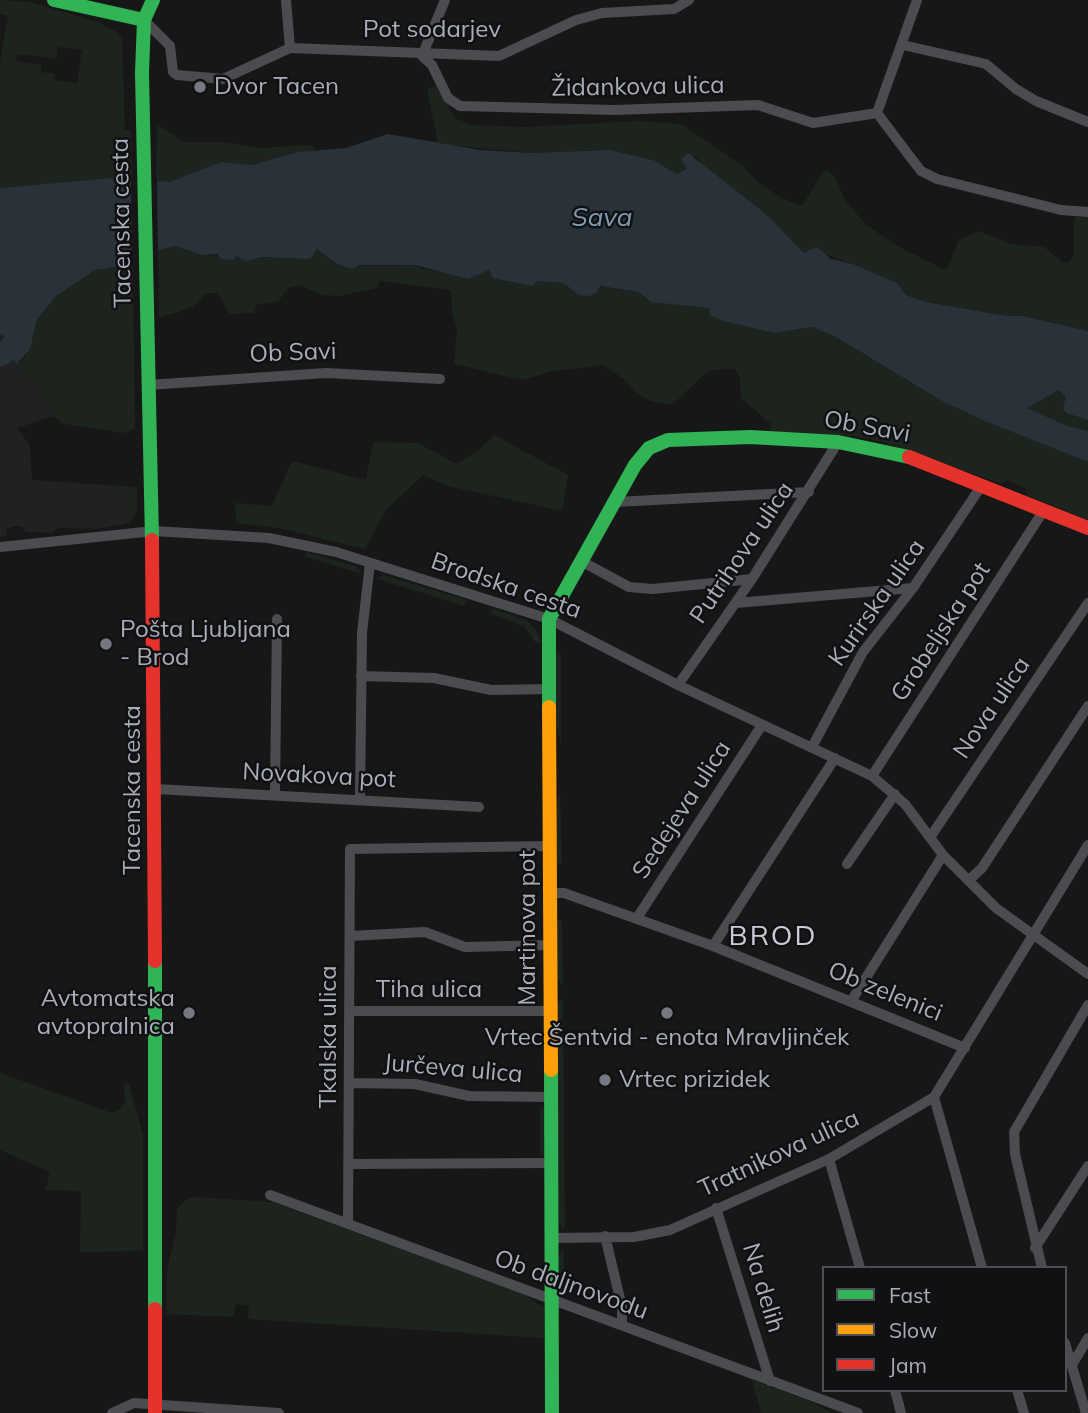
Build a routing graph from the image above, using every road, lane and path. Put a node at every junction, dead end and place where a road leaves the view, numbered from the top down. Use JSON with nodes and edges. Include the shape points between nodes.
{"nodes":[{"id":1,"x":54,"y":0,"type":"edge"},
{"id":2,"x":153,"y":0,"type":"edge"},
{"id":3,"x":286,"y":0,"type":"edge"},
{"id":4,"x":445,"y":0,"type":"edge"},
{"id":5,"x":689,"y":0,"type":"edge"},
{"id":6,"x":917,"y":0,"type":"edge"},
{"id":7,"x":144,"y":20,"type":"junction"},
{"id":8,"x":903,"y":45,"type":"junction"},
{"id":9,"x":290,"y":48,"type":"junction"},
{"id":10,"x":422,"y":55,"type":"junction"},
{"id":11,"x":877,"y":113,"type":"junction"},
{"id":12,"x":1088,"y":122,"type":"edge"},
{"id":13,"x":1088,"y":212,"type":"edge"},
{"id":14,"x":440,"y":379,"type":"dead end"},
{"id":15,"x":148,"y":385,"type":"junction"},
{"id":16,"x":838,"y":442,"type":"junction"},
{"id":17,"x":635,"y":464,"type":"joint"},
{"id":18,"x":982,"y":485,"type":"junction"},
{"id":19,"x":808,"y":492,"type":"junction"},
{"id":20,"x":615,"y":502,"type":"junction"},
{"id":21,"x":1044,"y":510,"type":"junction"},
{"id":22,"x":1088,"y":528,"type":"edge"},
{"id":23,"x":153,"y":531,"type":"junction"},
{"id":24,"x":0,"y":547,"type":"edge"},
{"id":25,"x":581,"y":561,"type":"junction"},
{"id":26,"x":370,"y":563,"type":"junction"},
{"id":27,"x":752,"y":579,"type":"junction"},
{"id":28,"x":913,"y":588,"type":"junction"},
{"id":29,"x":736,"y":603,"type":"junction"},
{"id":30,"x":1088,"y":603,"type":"edge"},
{"id":31,"x":277,"y":619,"type":"dead end"},
{"id":32,"x":549,"y":619,"type":"junction"},
{"id":33,"x":361,"y":676,"type":"junction"},
{"id":34,"x":678,"y":685,"type":"junction"},
{"id":35,"x":550,"y":689,"type":"junction"},
{"id":36,"x":1088,"y":706,"type":"edge"},
{"id":37,"x":762,"y":725,"type":"junction"},
{"id":38,"x":812,"y":747,"type":"junction"},
{"id":39,"x":835,"y":758,"type":"junction"},
{"id":40,"x":872,"y":776,"type":"junction"},
{"id":41,"x":156,"y":789,"type":"junction"},
{"id":42,"x":275,"y":793,"type":"junction"},
{"id":43,"x":895,"y":794,"type":"junction"},
{"id":44,"x":360,"y":799,"type":"junction"},
{"id":45,"x":479,"y":807,"type":"dead end"},
{"id":46,"x":931,"y":836,"type":"junction"},
{"id":47,"x":1088,"y":845,"type":"edge"},
{"id":48,"x":550,"y":846,"type":"junction"},
{"id":49,"x":943,"y":855,"type":"junction"},
{"id":50,"x":847,"y":864,"type":"dead end"},
{"id":51,"x":969,"y":880,"type":"junction"},
{"id":52,"x":550,"y":893,"type":"junction"},
{"id":53,"x":637,"y":919,"type":"junction"},
{"id":54,"x":1031,"y":935,"type":"junction"},
{"id":55,"x":350,"y":936,"type":"junction"},
{"id":56,"x":551,"y":944,"type":"junction"},
{"id":57,"x":713,"y":946,"type":"junction"},
{"id":58,"x":1088,"y":974,"type":"edge"},
{"id":59,"x":852,"y":1000,"type":"junction"},
{"id":60,"x":1088,"y":1005,"type":"edge"},
{"id":61,"x":350,"y":1011,"type":"junction"},
{"id":62,"x":551,"y":1011,"type":"junction"},
{"id":63,"x":965,"y":1048,"type":"junction"},
{"id":64,"x":351,"y":1083,"type":"junction"},
{"id":65,"x":551,"y":1097,"type":"junction"},
{"id":66,"x":934,"y":1097,"type":"junction"},
{"id":67,"x":829,"y":1159,"type":"junction"},
{"id":68,"x":551,"y":1163,"type":"junction"},
{"id":69,"x":349,"y":1164,"type":"junction"},
{"id":70,"x":1088,"y":1166,"type":"edge"},
{"id":71,"x":270,"y":1195,"type":"dead end"},
{"id":72,"x":716,"y":1208,"type":"junction"},
{"id":73,"x":348,"y":1224,"type":"junction"},
{"id":74,"x":605,"y":1236,"type":"junction"},
{"id":75,"x":552,"y":1238,"type":"junction"},
{"id":76,"x":1035,"y":1248,"type":"junction"},
{"id":77,"x":859,"y":1266,"type":"edge"},
{"id":78,"x":981,"y":1266,"type":"edge"},
{"id":79,"x":1041,"y":1266,"type":"edge"},
{"id":80,"x":552,"y":1300,"type":"junction"},
{"id":81,"x":622,"y":1325,"type":"junction"},
{"id":82,"x":1088,"y":1338,"type":"edge"},
{"id":83,"x":1067,"y":1349,"type":"edge"},
{"id":84,"x":1072,"y":1365,"type":"junction"},
{"id":85,"x":769,"y":1381,"type":"junction"},
{"id":86,"x":896,"y":1392,"type":"edge"},
{"id":87,"x":1018,"y":1392,"type":"edge"},
{"id":88,"x":155,"y":1408,"type":"edge"},
{"id":89,"x":112,"y":1413,"type":"edge"},
{"id":90,"x":279,"y":1413,"type":"edge"},
{"id":91,"x":552,"y":1413,"type":"edge"},
{"id":92,"x":858,"y":1413,"type":"edge"},
{"id":93,"x":901,"y":1413,"type":"edge"},
{"id":94,"x":1024,"y":1413,"type":"edge"},
{"id":95,"x":1086,"y":1413,"type":"edge"}],
"edges":[{"from":1,"to":7,"type":"street"},
{"from":2,"to":7,"type":"street","name":"Tacenska cesta"},
{"from":3,"to":9,"type":"street"},
{"from":4,"to":10,"type":"street"},
{"from":5,"to":10,"type":"street","name":"Pot sodarjev","via":[[674,9],[602,13],[576,20],[499,56]]},
{"from":6,"to":8,"type":"street"},
{"from":7,"to":9,"type":"street","name":"Pot sodarjev","via":[[170,46],[177,75],[229,77]]},
{"from":7,"to":15,"type":"street","name":"Tacenska cesta"},
{"from":8,"to":11,"type":"street"},
{"from":8,"to":12,"type":"street","via":[[986,64],[1036,101]]},
{"from":9,"to":10,"type":"street","name":"Pot sodarjev"},
{"from":10,"to":11,"type":"street","name":"Židankova ulica","via":[[448,98],[478,109],[758,105],[813,123]]},
{"from":11,"to":13,"type":"street","via":[[922,172],[1061,210]]},
{"from":14,"to":15,"type":"street","name":"Ob Savi","via":[[326,373]]},
{"from":15,"to":23,"type":"street","name":"Tacenska cesta"},
{"from":16,"to":17,"type":"street","name":"Ob Savi","via":[[750,437],[668,440],[649,448]]},
{"from":16,"to":18,"type":"street","name":"Ob Savi","via":[[918,459]]},
{"from":16,"to":19,"type":"street","name":"Putrihova ulica"},
{"from":17,"to":20,"type":"street","name":"Martinova pot"},
{"from":18,"to":21,"type":"street","name":"Ob Savi"},
{"from":18,"to":28,"type":"street","name":"Kurirska ulica"},
{"from":19,"to":20,"type":"street"},
{"from":19,"to":27,"type":"street","name":"Putrihova ulica"},
{"from":20,"to":25,"type":"street","name":"Martinova pot"},
{"from":21,"to":22,"type":"street","name":"Ob Savi"},
{"from":21,"to":40,"type":"street","name":"Grobeljska pot"},
{"from":23,"to":24,"type":"street","name":"Brodska cesta"},
{"from":23,"to":26,"type":"street","name":"Brodska cesta","via":[[269,538]]},
{"from":23,"to":41,"type":"street","name":"Tacenska cesta"},
{"from":25,"to":27,"type":"street","via":[[629,587],[653,589]]},
{"from":25,"to":32,"type":"street","name":"Martinova pot"},
{"from":26,"to":32,"type":"street","name":"Brodska cesta"},
{"from":26,"to":33,"type":"street"},
{"from":27,"to":29,"type":"street","name":"Putrihova ulica"},
{"from":28,"to":29,"type":"street"},
{"from":28,"to":38,"type":"street","name":"Kurirska ulica","via":[[863,652]]},
{"from":29,"to":34,"type":"street","name":"Putrihova ulica"},
{"from":30,"to":46,"type":"street","name":"Nova ulica"},
{"from":31,"to":42,"type":"street"},
{"from":32,"to":34,"type":"street","name":"Brodska cesta"},
{"from":32,"to":35,"type":"street","name":"Martinova pot"},
{"from":33,"to":35,"type":"street","via":[[434,678],[491,690]]},
{"from":33,"to":44,"type":"street"},
{"from":34,"to":37,"type":"street","name":"Brodska cesta"},
{"from":35,"to":48,"type":"street","name":"Martinova pot"},
{"from":36,"to":51,"type":"street","via":[[982,868]]},
{"from":37,"to":38,"type":"street","name":"Brodska cesta"},
{"from":37,"to":53,"type":"street","name":"Sedejeva ulica"},
{"from":38,"to":39,"type":"street","name":"Brodska cesta"},
{"from":39,"to":40,"type":"street","name":"Brodska cesta"},
{"from":39,"to":57,"type":"street"},
{"from":40,"to":43,"type":"street","name":"Brodska cesta"},
{"from":41,"to":42,"type":"street","name":"Novakova pot"},
{"from":41,"to":88,"type":"street","name":"Tacenska cesta"},
{"from":42,"to":44,"type":"street","name":"Novakova pot"},
{"from":43,"to":46,"type":"street","name":"Brodska cesta"},
{"from":43,"to":50,"type":"street"},
{"from":44,"to":45,"type":"street","name":"Novakova pot"},
{"from":46,"to":49,"type":"street","name":"Brodska cesta"},
{"from":47,"to":54,"type":"street","name":"Tratnikova ulica"},
{"from":48,"to":52,"type":"street","name":"Martinova pot"},
{"from":48,"to":55,"type":"street","name":"Tkalska ulica","via":[[350,849]]},
{"from":49,"to":51,"type":"street","name":"Brodska cesta"},
{"from":49,"to":59,"type":"street"},
{"from":51,"to":54,"type":"street","name":"Brodska cesta"},
{"from":52,"to":53,"type":"street","name":"Ob zelenici","via":[[564,893]]},
{"from":52,"to":56,"type":"street","name":"Martinova pot"},
{"from":53,"to":57,"type":"street","name":"Ob zelenici"},
{"from":54,"to":58,"type":"street","name":"Brodska cesta"},
{"from":54,"to":63,"type":"street","name":"Tratnikova ulica"},
{"from":55,"to":56,"type":"street","via":[[425,932],[465,947]]},
{"from":55,"to":61,"type":"street","name":"Tkalska ulica"},
{"from":56,"to":62,"type":"street","name":"Martinova pot"},
{"from":57,"to":59,"type":"street","name":"Ob zelenici"},
{"from":59,"to":63,"type":"street","name":"Ob zelenici"},
{"from":60,"to":76,"type":"street","via":[[1014,1132],[1014,1154]]},
{"from":61,"to":62,"type":"street","name":"Tiha ulica"},
{"from":61,"to":64,"type":"street","name":"Tkalska ulica"},
{"from":62,"to":65,"type":"street","name":"Martinova pot"},
{"from":63,"to":66,"type":"street","name":"Tratnikova ulica"},
{"from":64,"to":65,"type":"street","name":"Jurčeva ulica","via":[[415,1084],[469,1096]]},
{"from":64,"to":69,"type":"street","name":"Tkalska ulica"},
{"from":65,"to":68,"type":"street","name":"Martinova pot"},
{"from":66,"to":67,"type":"street","name":"Tratnikova ulica"},
{"from":66,"to":78,"type":"street"},
{"from":67,"to":72,"type":"street","name":"Tratnikova ulica"},
{"from":67,"to":77,"type":"street"},
{"from":68,"to":69,"type":"street"},
{"from":68,"to":75,"type":"street","name":"Martinova pot"},
{"from":69,"to":73,"type":"street","name":"Tkalska ulica"},
{"from":70,"to":76,"type":"street"},
{"from":71,"to":73,"type":"street","name":"Ob daljnovodu"},
{"from":72,"to":74,"type":"street","name":"Tratnikova ulica","via":[[670,1230],[634,1237]]},
{"from":72,"to":85,"type":"street","name":"Na delih"},
{"from":73,"to":80,"type":"street","name":"Ob daljnovodu"},
{"from":74,"to":75,"type":"street","name":"Tratnikova ulica"},
{"from":74,"to":81,"type":"street"},
{"from":75,"to":80,"type":"street","name":"Martinova pot"},
{"from":76,"to":79,"type":"street"},
{"from":80,"to":81,"type":"street","name":"Ob daljnovodu"},
{"from":80,"to":91,"type":"street","name":"Martinova pot"},
{"from":81,"to":85,"type":"street","name":"Ob daljnovodu"},
{"from":82,"to":84,"type":"street"},
{"from":83,"to":84,"type":"street"},
{"from":84,"to":95,"type":"street"},
{"from":85,"to":92,"type":"street","name":"Ob daljnovodu"},
{"from":86,"to":93,"type":"street"},
{"from":87,"to":94,"type":"street"},
{"from":88,"to":89,"type":"street","via":[[128,1404]]},
{"from":88,"to":90,"type":"street"}]}
